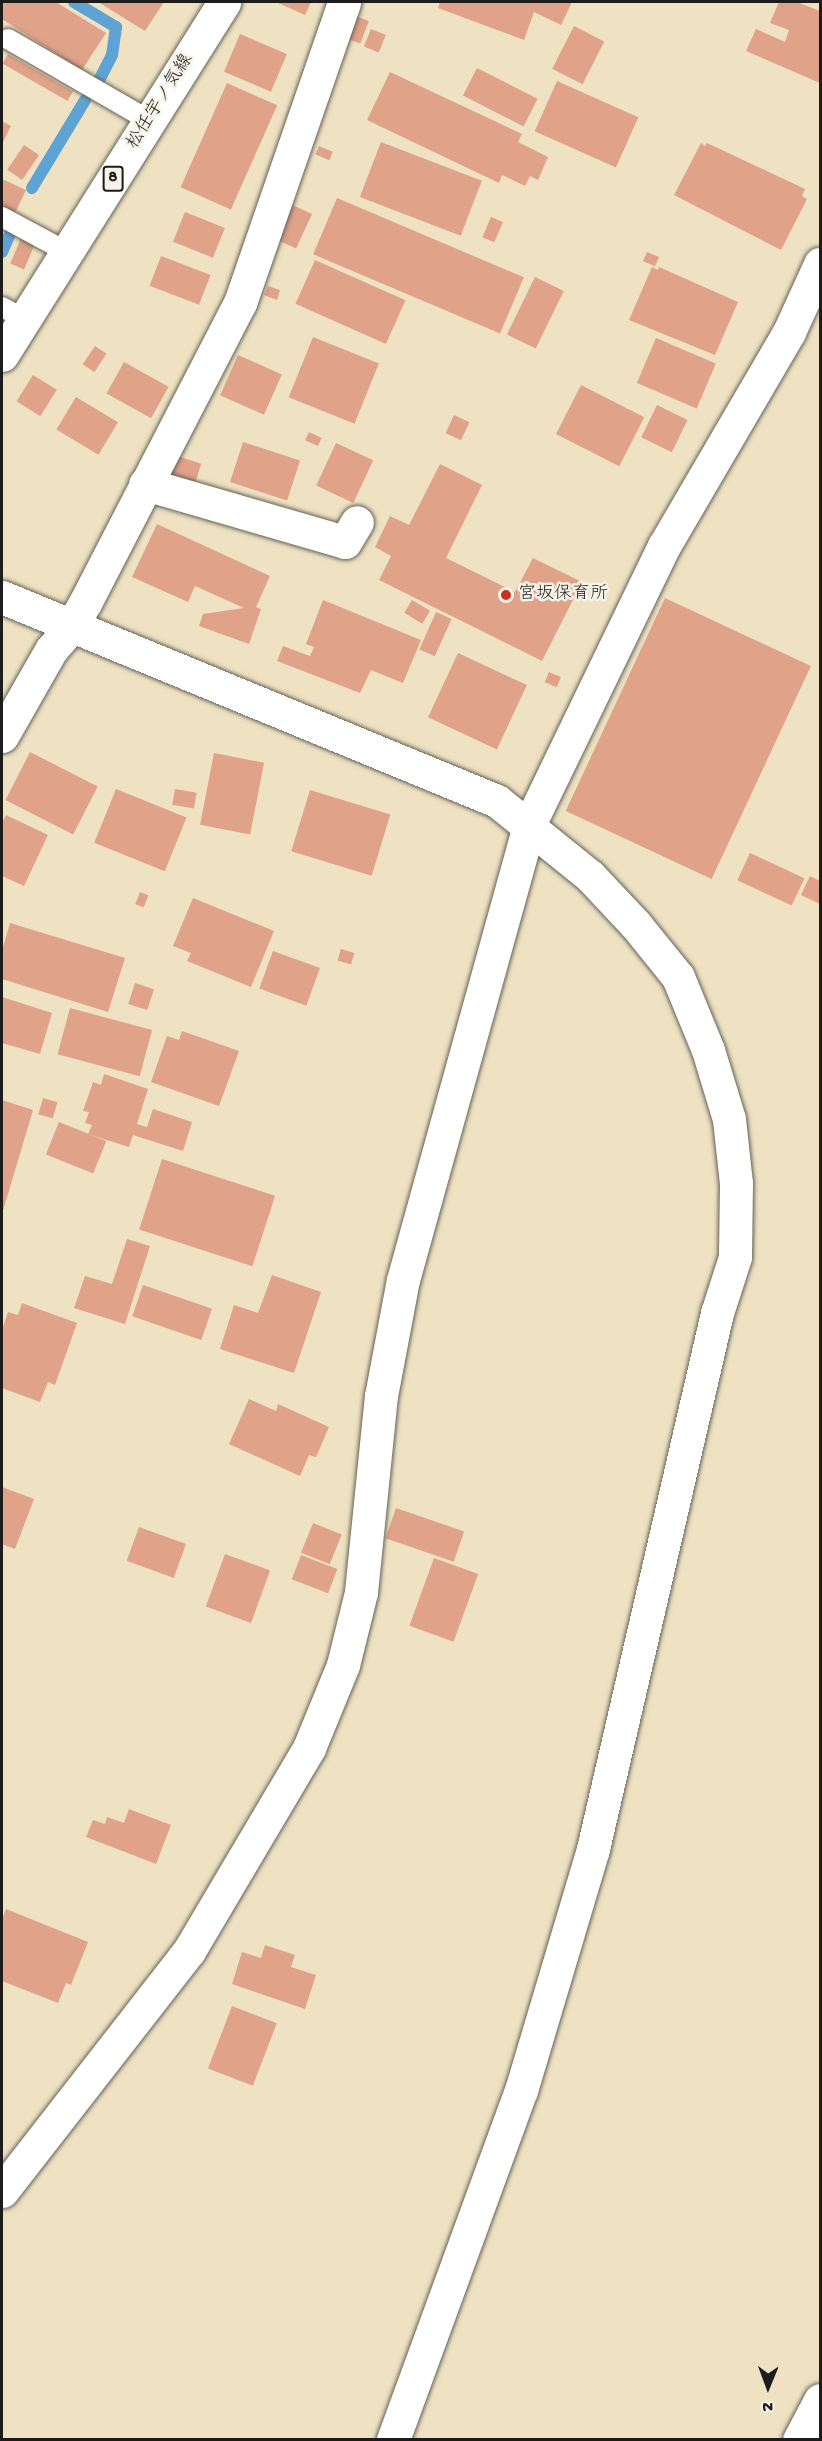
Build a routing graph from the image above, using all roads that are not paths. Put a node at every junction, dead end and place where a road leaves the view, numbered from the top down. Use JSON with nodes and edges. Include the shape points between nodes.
{"nodes":[{"id":1,"x":224,"y":2,"type":"edge"},
{"id":2,"x":344,"y":2,"type":"edge"},
{"id":3,"x":8,"y":39,"type":"dead end"},
{"id":4,"x":150,"y":121,"type":"junction"},
{"id":5,"x":2,"y":217,"type":"edge"},
{"id":6,"x":67,"y":252,"type":"junction"},
{"id":7,"x":820,"y":264,"type":"edge"},
{"id":8,"x":13,"y":313,"type":"edge"},
{"id":9,"x":2,"y":353,"type":"edge"},
{"id":10,"x":145,"y":484,"type":"junction"},
{"id":11,"x":357,"y":522,"type":"dead end"},
{"id":12,"x":2,"y":597,"type":"edge"},
{"id":13,"x":71,"y":627,"type":"junction"},
{"id":14,"x":2,"y":736,"type":"edge"},
{"id":15,"x":529,"y":825,"type":"junction"},
{"id":16,"x":2,"y":2191,"type":"edge"},
{"id":17,"x":820,"y":2400,"type":"edge"},
{"id":18,"x":393,"y":2439,"type":"edge"},
{"id":19,"x":799,"y":2439,"type":"edge"}],
"edges":[{"from":1,"to":4,"type":"street","name":"松任宇ノ気線","number":"8"},
{"from":2,"to":10,"type":"street","via":[[240,303]]},
{"from":3,"to":4,"type":"lane"},
{"from":4,"to":6,"type":"street","name":"松任宇ノ気線","number":"8"},
{"from":5,"to":6,"type":"lane"},
{"from":6,"to":8,"type":"street","name":"松任宇ノ気線","number":"8"},
{"from":7,"to":15,"type":"street","via":[[789,332],[663,546]]},
{"from":8,"to":9,"type":"street","name":"松任宇ノ気線","number":"8"},
{"from":10,"to":11,"type":"street","via":[[345,542]]},
{"from":10,"to":13,"type":"street"},
{"from":12,"to":13,"type":"street"},
{"from":13,"to":14,"type":"street","via":[[51,650]]},
{"from":13,"to":15,"type":"street","via":[[497,801]]},
{"from":15,"to":16,"type":"street","via":[[403,1280],[381,1396],[361,1592],[343,1665],[309,1749],[189,1951]]},
{"from":15,"to":18,"type":"street","via":[[590,876],[678,977],[708,1050],[729,1119],[736,1183],[735,1257],[717,1313],[593,1849],[520,2090]]},
{"from":17,"to":19,"type":"street"}]}
